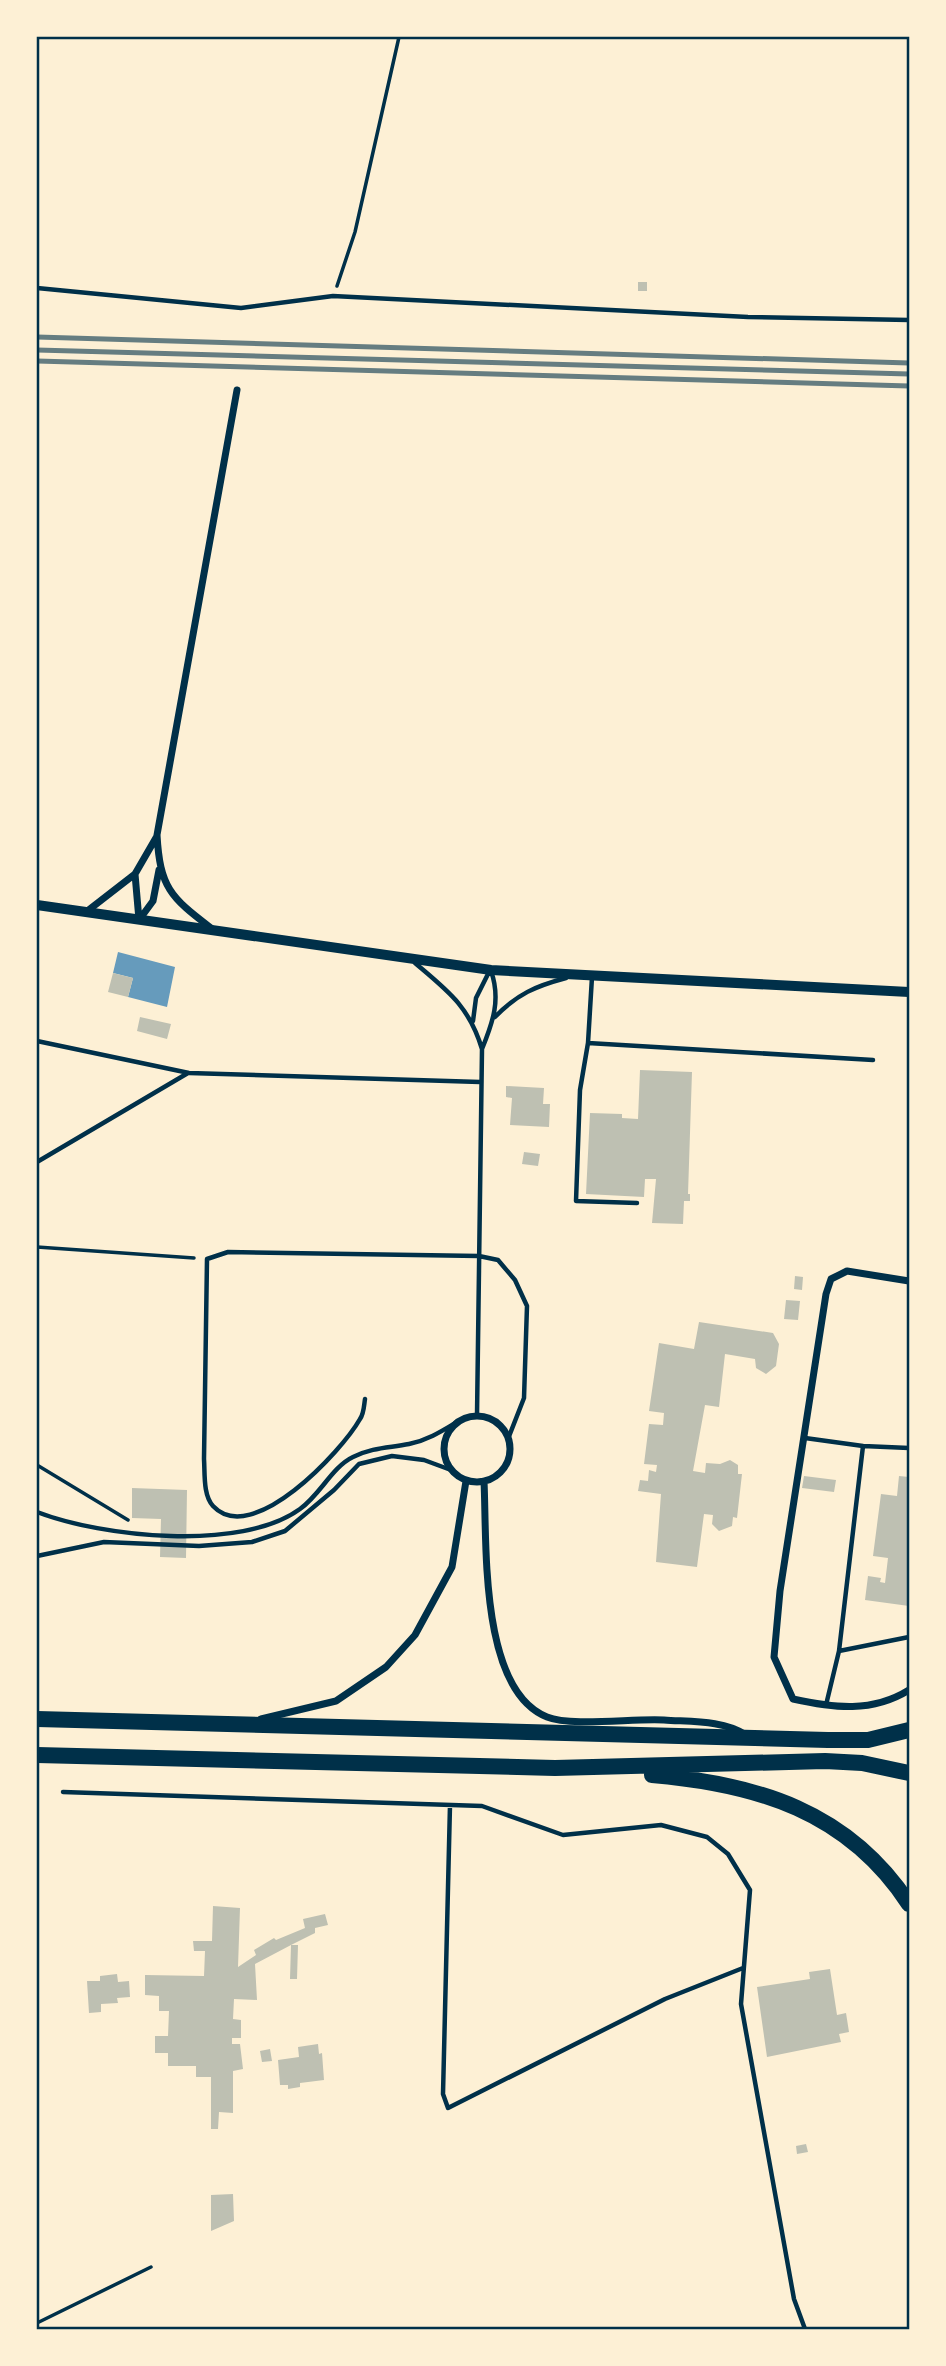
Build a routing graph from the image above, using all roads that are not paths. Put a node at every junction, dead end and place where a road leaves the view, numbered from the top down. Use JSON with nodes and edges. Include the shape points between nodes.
{"nodes":[{"id":1,"x":37,"y":288,"type":"edge"},
{"id":2,"x":909,"y":320,"type":"edge"},
{"id":3,"x":237,"y":390,"type":"dead end"},
{"id":4,"x":157,"y":835,"type":"junction"},
{"id":5,"x":159,"y":870,"type":"junction"},
{"id":6,"x":135,"y":874,"type":"junction"},
{"id":7,"x":37,"y":905,"type":"edge"},
{"id":8,"x":86,"y":912,"type":"junction"},
{"id":9,"x":139,"y":920,"type":"junction"},
{"id":10,"x":214,"y":931,"type":"junction"},
{"id":11,"x":412,"y":960,"type":"junction"},
{"id":12,"x":491,"y":970,"type":"junction"},
{"id":13,"x":576,"y":976,"type":"junction"},
{"id":14,"x":592,"y":976,"type":"junction"},
{"id":15,"x":909,"y":992,"type":"edge"},
{"id":16,"x":495,"y":1017,"type":"junction"},
{"id":17,"x":473,"y":1021,"type":"junction"},
{"id":18,"x":37,"y":1041,"type":"edge"},
{"id":19,"x":589,"y":1043,"type":"junction"},
{"id":20,"x":482,"y":1049,"type":"junction"},
{"id":21,"x":873,"y":1060,"type":"dead end"},
{"id":22,"x":189,"y":1073,"type":"junction"},
{"id":23,"x":480,"y":1082,"type":"junction"},
{"id":24,"x":37,"y":1162,"type":"edge"},
{"id":25,"x":637,"y":1203,"type":"dead end"},
{"id":26,"x":480,"y":1256,"type":"junction"},
{"id":27,"x":909,"y":1281,"type":"edge"},
{"id":28,"x":365,"y":1399,"type":"dead end"},
{"id":29,"x":477,"y":1416,"type":"junction"},
{"id":30,"x":457,"y":1422,"type":"junction"},
{"id":31,"x":804,"y":1438,"type":"junction"},
{"id":32,"x":508,"y":1439,"type":"junction"},
{"id":33,"x":863,"y":1447,"type":"junction"},
{"id":34,"x":909,"y":1448,"type":"edge"},
{"id":35,"x":451,"y":1470,"type":"junction"},
{"id":36,"x":466,"y":1480,"type":"junction"},
{"id":37,"x":484,"y":1481,"type":"junction"},
{"id":38,"x":37,"y":1512,"type":"edge"},
{"id":39,"x":37,"y":1556,"type":"edge"},
{"id":40,"x":909,"y":1637,"type":"edge"},
{"id":41,"x":839,"y":1651,"type":"junction"},
{"id":42,"x":909,"y":1690,"type":"edge"},
{"id":43,"x":826,"y":1706,"type":"junction"},
{"id":44,"x":37,"y":1719,"type":"edge"},
{"id":45,"x":238,"y":1723,"type":"junction"},
{"id":46,"x":909,"y":1730,"type":"edge"},
{"id":47,"x":750,"y":1737,"type":"junction"},
{"id":48,"x":37,"y":1755,"type":"edge"},
{"id":49,"x":555,"y":1768,"type":"junction"},
{"id":50,"x":909,"y":1773,"type":"edge"},
{"id":51,"x":63,"y":1792,"type":"dead end"},
{"id":52,"x":450,"y":1805,"type":"junction"},
{"id":53,"x":909,"y":1904,"type":"edge"},
{"id":54,"x":743,"y":1968,"type":"junction"},
{"id":55,"x":805,"y":2329,"type":"edge"}],
"edges":[{"from":1,"to":2,"type":"lane","via":[[241,308],[333,296],[748,317]]},
{"from":3,"to":4,"type":"street"},
{"from":4,"to":5,"type":"street"},
{"from":4,"to":6,"type":"street"},
{"from":5,"to":9,"type":"street","via":[[153,901]]},
{"from":5,"to":10,"type":"street","via":[[185,909]]},
{"from":6,"to":8,"type":"street"},
{"from":6,"to":9,"type":"street"},
{"from":7,"to":8,"type":"street"},
{"from":8,"to":9,"type":"street"},
{"from":9,"to":10,"type":"street"},
{"from":10,"to":11,"type":"street"},
{"from":11,"to":12,"type":"street"},
{"from":11,"to":17,"type":"lane"},
{"from":12,"to":13,"type":"street"},
{"from":12,"to":16,"type":"lane"},
{"from":12,"to":17,"type":"lane","via":[[476,998]]},
{"from":13,"to":14,"type":"street"},
{"from":13,"to":16,"type":"lane","via":[[533,987]]},
{"from":14,"to":15,"type":"street"},
{"from":14,"to":19,"type":"lane"},
{"from":16,"to":20,"type":"lane"},
{"from":17,"to":20,"type":"lane"},
{"from":18,"to":22,"type":"lane"},
{"from":19,"to":21,"type":"lane"},
{"from":19,"to":25,"type":"lane","via":[[580,1090],[576,1201]]},
{"from":20,"to":23,"type":"lane"},
{"from":22,"to":23,"type":"lane"},
{"from":22,"to":24,"type":"lane"},
{"from":23,"to":26,"type":"lane"},
{"from":26,"to":28,"type":"lane","via":[[228,1252],[207,1259],[204,1459],[206,1490],[213,1506],[231,1516],[276,1506],[318,1470],[362,1418]]},
{"from":26,"to":29,"type":"lane"},
{"from":26,"to":32,"type":"lane","via":[[498,1259],[527,1306],[524,1398]]},
{"from":27,"to":31,"type":"street","via":[[847,1271],[831,1279]]},
{"from":29,"to":30,"type":"street"},
{"from":29,"to":32,"type":"street","via":[[496,1422]]},
{"from":30,"to":35,"type":"street","via":[[445,1439],[445,1461]]},
{"from":30,"to":38,"type":"lane","via":[[431,1438],[377,1446],[349,1458],[301,1509],[267,1527],[193,1536],[151,1535],[85,1528]]},
{"from":31,"to":33,"type":"lane"},
{"from":31,"to":43,"type":"street","via":[[774,1657],[793,1699]]},
{"from":32,"to":37,"type":"street","via":[[510,1450],[503,1470]]},
{"from":33,"to":34,"type":"lane"},
{"from":33,"to":41,"type":"lane"},
{"from":35,"to":36,"type":"street"},
{"from":35,"to":39,"type":"lane","via":[[392,1456],[359,1464],[285,1531],[252,1542],[199,1546],[104,1542]]},
{"from":36,"to":37,"type":"street"},
{"from":36,"to":45,"type":"street","via":[[452,1567],[415,1635],[386,1667],[335,1701]]},
{"from":37,"to":47,"type":"street","via":[[491,1619],[500,1661],[522,1698],[547,1717],[696,1722],[734,1727]]},
{"from":40,"to":41,"type":"lane"},
{"from":41,"to":43,"type":"lane"},
{"from":42,"to":43,"type":"street","via":[[892,1700],[855,1708]]},
{"from":44,"to":45,"type":"highway"},
{"from":45,"to":47,"type":"highway"},
{"from":46,"to":47,"type":"highway","via":[[867,1740]]},
{"from":48,"to":49,"type":"highway"},
{"from":49,"to":50,"type":"highway","via":[[825,1761]]},
{"from":49,"to":53,"type":"highway","via":[[685,1778],[760,1793],[820,1819],[847,1838],[874,1861]]},
{"from":51,"to":52,"type":"lane"},
{"from":52,"to":54,"type":"lane","via":[[482,1806],[563,1835],[661,1825],[707,1837],[728,1854],[750,1890]]},
{"from":52,"to":54,"type":"lane","via":[[443,2094],[448,2108],[665,1999]]},
{"from":54,"to":55,"type":"lane","via":[[741,2004],[794,2299]]}]}
